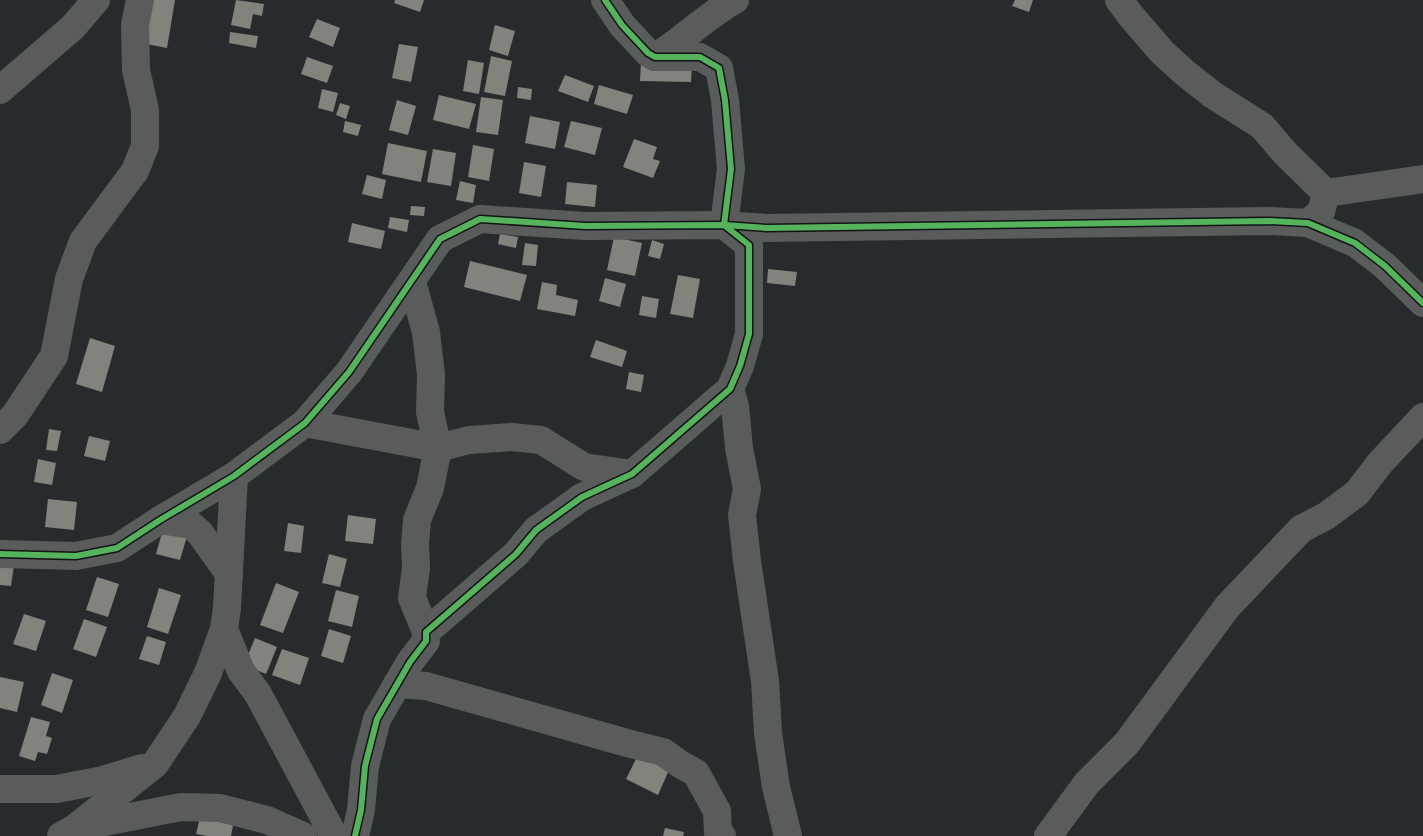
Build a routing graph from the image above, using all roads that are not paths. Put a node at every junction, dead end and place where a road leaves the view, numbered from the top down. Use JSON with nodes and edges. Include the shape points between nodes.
{"nodes":[{"id":1,"x":96,"y":0,"type":"edge"},
{"id":2,"x":140,"y":0,"type":"edge"},
{"id":3,"x":605,"y":0,"type":"edge"},
{"id":4,"x":735,"y":0,"type":"edge"},
{"id":5,"x":1119,"y":0,"type":"edge"},
{"id":6,"x":655,"y":57,"type":"junction"},
{"id":7,"x":0,"y":90,"type":"edge"},
{"id":8,"x":1423,"y":179,"type":"edge"},
{"id":9,"x":1326,"y":193,"type":"junction"},
{"id":10,"x":1308,"y":224,"type":"junction"},
{"id":11,"x":724,"y":225,"type":"junction"},
{"id":12,"x":412,"y":282,"type":"junction"},
{"id":13,"x":1423,"y":302,"type":"edge"},
{"id":14,"x":730,"y":388,"type":"junction"},
{"id":15,"x":1423,"y":417,"type":"edge"},
{"id":16,"x":306,"y":423,"type":"junction"},
{"id":17,"x":0,"y":430,"type":"edge"},
{"id":18,"x":438,"y":448,"type":"junction"},
{"id":19,"x":632,"y":474,"type":"junction"},
{"id":20,"x":234,"y":476,"type":"junction"},
{"id":21,"x":160,"y":520,"type":"junction"},
{"id":22,"x":0,"y":554,"type":"edge"},
{"id":23,"x":229,"y":574,"type":"junction"},
{"id":24,"x":224,"y":629,"type":"junction"},
{"id":25,"x":426,"y":632,"type":"junction"},
{"id":26,"x":397,"y":684,"type":"junction"},
{"id":27,"x":156,"y":764,"type":"junction"},
{"id":28,"x":0,"y":789,"type":"edge"},
{"id":29,"x":71,"y":833,"type":"edge"},
{"id":30,"x":303,"y":836,"type":"edge"},
{"id":31,"x":334,"y":836,"type":"edge"},
{"id":32,"x":355,"y":836,"type":"edge"},
{"id":33,"x":722,"y":836,"type":"edge"},
{"id":34,"x":788,"y":836,"type":"edge"},
{"id":35,"x":1048,"y":836,"type":"edge"}],
"edges":[{"from":1,"to":7,"type":"street","via":[[73,27]]},
{"from":2,"to":17,"type":"street","via":[[135,25],[136,70],[144,110],[145,146],[135,171],[83,241],[69,278],[54,356],[15,414]]},
{"from":3,"to":6,"type":"street","via":[[622,24]]},
{"from":4,"to":6,"type":"street"},
{"from":5,"to":9,"type":"street","via":[[1162,52],[1213,95],[1262,126]]},
{"from":6,"to":11,"type":"street","via":[[700,57],[719,68],[731,169]]},
{"from":8,"to":9,"type":"street"},
{"from":9,"to":10,"type":"street","via":[[1321,212]]},
{"from":10,"to":11,"type":"street","via":[[1268,221],[766,228]]},
{"from":10,"to":13,"type":"street","via":[[1355,243]]},
{"from":11,"to":12,"type":"street","via":[[585,226],[480,220],[440,239]]},
{"from":11,"to":14,"type":"street","via":[[749,245],[749,334]]},
{"from":12,"to":16,"type":"street","via":[[349,372]]},
{"from":12,"to":18,"type":"street","via":[[426,332],[431,375],[430,412]]},
{"from":14,"to":19,"type":"street"},
{"from":14,"to":34,"type":"street","via":[[735,406],[738,448],[748,488],[742,515],[765,681],[768,733]]},
{"from":15,"to":35,"type":"street","via":[[1357,493],[1302,529],[1227,607],[1127,743],[1087,783]]},
{"from":16,"to":18,"type":"street"},
{"from":16,"to":20,"type":"street"},
{"from":18,"to":19,"type":"street","via":[[469,440],[512,437],[541,440],[584,467]]},
{"from":18,"to":25,"type":"street","via":[[414,544],[416,568],[412,598]]},
{"from":19,"to":25,"type":"street","via":[[582,497],[536,530],[516,554]]},
{"from":20,"to":21,"type":"street"},
{"from":20,"to":23,"type":"street"},
{"from":21,"to":22,"type":"street","via":[[117,548],[76,556]]},
{"from":21,"to":23,"type":"street","via":[[191,525]]},
{"from":23,"to":24,"type":"street"},
{"from":24,"to":27,"type":"street","via":[[187,716]]},
{"from":24,"to":31,"type":"street","via":[[241,671],[258,694]]},
{"from":25,"to":26,"type":"street","via":[[426,641]]},
{"from":26,"to":32,"type":"street","via":[[377,720],[365,766]]},
{"from":26,"to":33,"type":"street","via":[[426,686],[663,752],[696,772],[717,811],[718,834]]},
{"from":27,"to":28,"type":"street","via":[[103,780],[56,788]]},
{"from":27,"to":29,"type":"street"},
{"from":29,"to":30,"type":"street","via":[[181,807],[220,808],[268,820]]}]}
